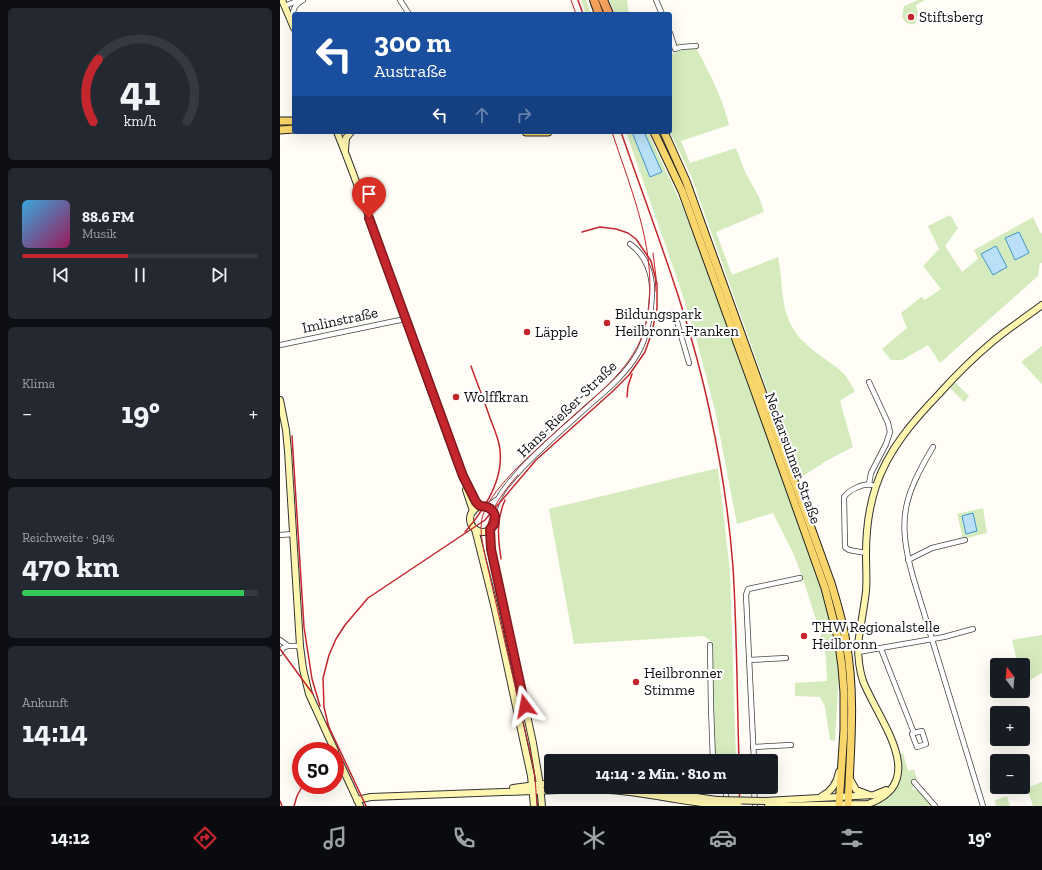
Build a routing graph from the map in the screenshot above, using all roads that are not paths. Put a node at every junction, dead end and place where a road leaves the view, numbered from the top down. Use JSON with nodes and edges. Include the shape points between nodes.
{"nodes":[{"id":1,"x":299,"y":0,"type":"edge"},
{"id":2,"x":303,"y":0,"type":"edge"},
{"id":3,"x":400,"y":0,"type":"edge"},
{"id":4,"x":594,"y":0,"type":"edge"},
{"id":5,"x":603,"y":0,"type":"edge"},
{"id":6,"x":656,"y":0,"type":"edge"},
{"id":7,"x":283,"y":3,"type":"edge"},
{"id":8,"x":293,"y":12,"type":"edge"},
{"id":9,"x":408,"y":12,"type":"edge"},
{"id":10,"x":598,"y":12,"type":"edge"},
{"id":11,"x":608,"y":12,"type":"edge"},
{"id":12,"x":661,"y":12,"type":"edge"},
{"id":13,"x":292,"y":23,"type":"edge"},
{"id":14,"x":672,"y":38,"type":"edge"},
{"id":15,"x":696,"y":46,"type":"dead end"},
{"id":16,"x":280,"y":121,"type":"edge"},
{"id":17,"x":292,"y":121,"type":"edge"},
{"id":18,"x":292,"y":129,"type":"edge"},
{"id":19,"x":280,"y":130,"type":"edge"},
{"id":20,"x":338,"y":134,"type":"edge"},
{"id":21,"x":349,"y":134,"type":"edge"},
{"id":22,"x":655,"y":134,"type":"edge"},
{"id":23,"x":665,"y":134,"type":"edge"},
{"id":24,"x":345,"y":152,"type":"junction"},
{"id":25,"x":630,"y":244,"type":"dead end"},
{"id":26,"x":1042,"y":305,"type":"edge"},
{"id":27,"x":672,"y":313,"type":"dead end"},
{"id":28,"x":405,"y":319,"type":"junction"},
{"id":29,"x":280,"y":345,"type":"edge"},
{"id":30,"x":689,"y":363,"type":"dead end"},
{"id":31,"x":869,"y":382,"type":"dead end"},
{"id":32,"x":280,"y":400,"type":"edge"},
{"id":33,"x":933,"y":447,"type":"dead end"},
{"id":34,"x":463,"y":476,"type":"junction"},
{"id":35,"x":869,"y":484,"type":"junction"},
{"id":36,"x":876,"y":486,"type":"junction"},
{"id":37,"x":499,"y":498,"type":"junction"},
{"id":38,"x":483,"y":506,"type":"junction"},
{"id":39,"x":473,"y":511,"type":"junction"},
{"id":40,"x":494,"y":514,"type":"junction"},
{"id":41,"x":475,"y":529,"type":"junction"},
{"id":42,"x":490,"y":529,"type":"junction"},
{"id":43,"x":293,"y":534,"type":"junction"},
{"id":44,"x":280,"y":535,"type":"edge"},
{"id":45,"x":965,"y":540,"type":"dead end"},
{"id":46,"x":866,"y":553,"type":"junction"},
{"id":47,"x":908,"y":560,"type":"junction"},
{"id":48,"x":800,"y":578,"type":"dead end"},
{"id":49,"x":973,"y":628,"type":"dead end"},
{"id":50,"x":280,"y":640,"type":"edge"},
{"id":51,"x":932,"y":640,"type":"junction"},
{"id":52,"x":710,"y":645,"type":"dead end"},
{"id":53,"x":288,"y":646,"type":"junction"},
{"id":54,"x":300,"y":646,"type":"junction"},
{"id":55,"x":881,"y":649,"type":"junction"},
{"id":56,"x":858,"y":652,"type":"junction"},
{"id":57,"x":280,"y":653,"type":"edge"},
{"id":58,"x":786,"y":658,"type":"dead end"},
{"id":59,"x":749,"y":660,"type":"junction"},
{"id":60,"x":914,"y":734,"type":"dead end"},
{"id":61,"x":331,"y":742,"type":"edge"},
{"id":62,"x":791,"y":745,"type":"dead end"},
{"id":63,"x":753,"y":747,"type":"junction"},
{"id":64,"x":713,"y":754,"type":"edge"},
{"id":65,"x":754,"y":754,"type":"edge"},
{"id":66,"x":841,"y":761,"type":"junction"},
{"id":67,"x":344,"y":771,"type":"edge"},
{"id":68,"x":849,"y":773,"type":"junction"},
{"id":69,"x":914,"y":782,"type":"dead end"},
{"id":70,"x":893,"y":784,"type":"junction"},
{"id":71,"x":544,"y":786,"type":"edge"},
{"id":72,"x":533,"y":788,"type":"junction"},
{"id":73,"x":541,"y":788,"type":"junction"},
{"id":74,"x":666,"y":794,"type":"edge"},
{"id":75,"x":726,"y":794,"type":"edge"},
{"id":76,"x":754,"y":794,"type":"edge"},
{"id":77,"x":874,"y":795,"type":"junction"},
{"id":78,"x":818,"y":797,"type":"junction"},
{"id":79,"x":839,"y":802,"type":"edge"},
{"id":80,"x":848,"y":802,"type":"edge"},
{"id":81,"x":358,"y":803,"type":"edge"},
{"id":82,"x":717,"y":803,"type":"junction"},
{"id":83,"x":766,"y":803,"type":"edge"},
{"id":84,"x":800,"y":804,"type":"junction"},
{"id":85,"x":865,"y":805,"type":"edge"},
{"id":86,"x":534,"y":806,"type":"edge"},
{"id":87,"x":542,"y":806,"type":"edge"},
{"id":88,"x":727,"y":806,"type":"edge"},
{"id":89,"x":739,"y":806,"type":"edge"},
{"id":90,"x":755,"y":806,"type":"edge"},
{"id":91,"x":812,"y":806,"type":"edge"},
{"id":92,"x":935,"y":806,"type":"edge"},
{"id":93,"x":983,"y":806,"type":"edge"}],
"edges":[{"from":1,"to":7,"type":"street"},
{"from":2,"to":8,"type":"street","via":[[295,6]]},
{"from":3,"to":9,"type":"street"},
{"from":4,"to":10,"type":"highway"},
{"from":5,"to":11,"type":"highway"},
{"from":6,"to":12,"type":"street"},
{"from":7,"to":13,"type":"main road"},
{"from":14,"to":15,"type":"street","via":[[676,49]]},
{"from":16,"to":17,"type":"main road"},
{"from":18,"to":19,"type":"main road"},
{"from":20,"to":24,"type":"main road"},
{"from":21,"to":24,"type":"main road","via":[[346,138]]},
{"from":22,"to":66,"type":"main road","name":"Neckarsulmer Straße","via":[[682,191],[825,588],[838,638],[842,667],[844,730]]},
{"from":23,"to":68,"type":"main road","name":"Neckarsulmer Straße","via":[[686,181],[840,611],[851,692]]},
{"from":24,"to":28,"type":"main road"},
{"from":25,"to":37,"type":"street","name":"Hans-Rießer-Straße","via":[[637,249],[646,263],[652,284],[647,332],[638,352],[618,380],[529,462],[507,484]]},
{"from":26,"to":36,"type":"main road","via":[[987,346],[921,412],[891,454]]},
{"from":27,"to":30,"type":"street","via":[[676,318]]},
{"from":28,"to":29,"type":"street","name":"Imlinstraße"},
{"from":28,"to":34,"type":"main road"},
{"from":31,"to":35,"type":"street","via":[[888,423],[890,435],[871,473]]},
{"from":32,"to":43,"type":"main road","via":[[286,430]]},
{"from":33,"to":47,"type":"street","via":[[915,478],[907,500],[904,542]]},
{"from":34,"to":38,"type":"main road","via":[[476,502]]},
{"from":34,"to":39,"type":"main road"},
{"from":35,"to":36,"type":"street"},
{"from":35,"to":46,"type":"street","via":[[847,492],[844,497],[845,547]]},
{"from":36,"to":46,"type":"main road"},
{"from":37,"to":38,"type":"street","name":"Hans-Rießer-Straße"},
{"from":37,"to":40,"type":"street","name":"Hans-Rießer-Straße"},
{"from":38,"to":39,"type":"main road"},
{"from":38,"to":40,"type":"main road"},
{"from":39,"to":41,"type":"main road","via":[[470,520]]},
{"from":40,"to":42,"type":"main road","via":[[495,522]]},
{"from":41,"to":42,"type":"main road","via":[[480,532]]},
{"from":41,"to":72,"type":"main road","via":[[495,609]]},
{"from":42,"to":73,"type":"main road","via":[[491,549]]},
{"from":43,"to":44,"type":"street"},
{"from":43,"to":54,"type":"main road"},
{"from":45,"to":47,"type":"street","via":[[932,548]]},
{"from":46,"to":56,"type":"main road","via":[[866,589]]},
{"from":47,"to":51,"type":"street"},
{"from":48,"to":59,"type":"street","via":[[748,589],[746,595]]},
{"from":49,"to":51,"type":"street"},
{"from":50,"to":53,"type":"street"},
{"from":51,"to":55,"type":"street"},
{"from":51,"to":93,"type":"street"},
{"from":52,"to":64,"type":"street"},
{"from":53,"to":54,"type":"street"},
{"from":53,"to":57,"type":"street"},
{"from":54,"to":61,"type":"main road","via":[[309,694]]},
{"from":55,"to":56,"type":"street"},
{"from":55,"to":60,"type":"street"},
{"from":56,"to":70,"type":"main road","via":[[864,682],[896,749],[898,771]]},
{"from":58,"to":59,"type":"street"},
{"from":59,"to":63,"type":"street"},
{"from":62,"to":63,"type":"street"},
{"from":63,"to":65,"type":"street"},
{"from":66,"to":78,"type":"main road","via":[[836,784],[829,792]]},
{"from":66,"to":79,"type":"main road","name":"Neckarsulmer Straße"},
{"from":67,"to":81,"type":"main road"},
{"from":68,"to":77,"type":"main road","via":[[856,790]]},
{"from":68,"to":80,"type":"main road","name":"Neckarsulmer Straße"},
{"from":69,"to":92,"type":"street"},
{"from":70,"to":77,"type":"main road"},
{"from":70,"to":85,"type":"main road","via":[[880,799]]},
{"from":71,"to":73,"type":"main road"},
{"from":72,"to":73,"type":"main road"},
{"from":72,"to":81,"type":"main road","via":[[371,797]]},
{"from":72,"to":86,"type":"main road"},
{"from":73,"to":82,"type":"main road","via":[[616,790],[681,801]]},
{"from":73,"to":87,"type":"main road"},
{"from":74,"to":82,"type":"main road"},
{"from":75,"to":88,"type":"street"},
{"from":76,"to":90,"type":"street"},
{"from":77,"to":80,"type":"main road"},
{"from":78,"to":79,"type":"main road"},
{"from":78,"to":83,"type":"main road"},
{"from":79,"to":80,"type":"main road"},
{"from":79,"to":84,"type":"main road"},
{"from":80,"to":85,"type":"main road"},
{"from":82,"to":83,"type":"main road","bridge":true},
{"from":82,"to":89,"type":"main road","bridge":true},
{"from":83,"to":84,"type":"main road"},
{"from":84,"to":91,"type":"main road"}]}
